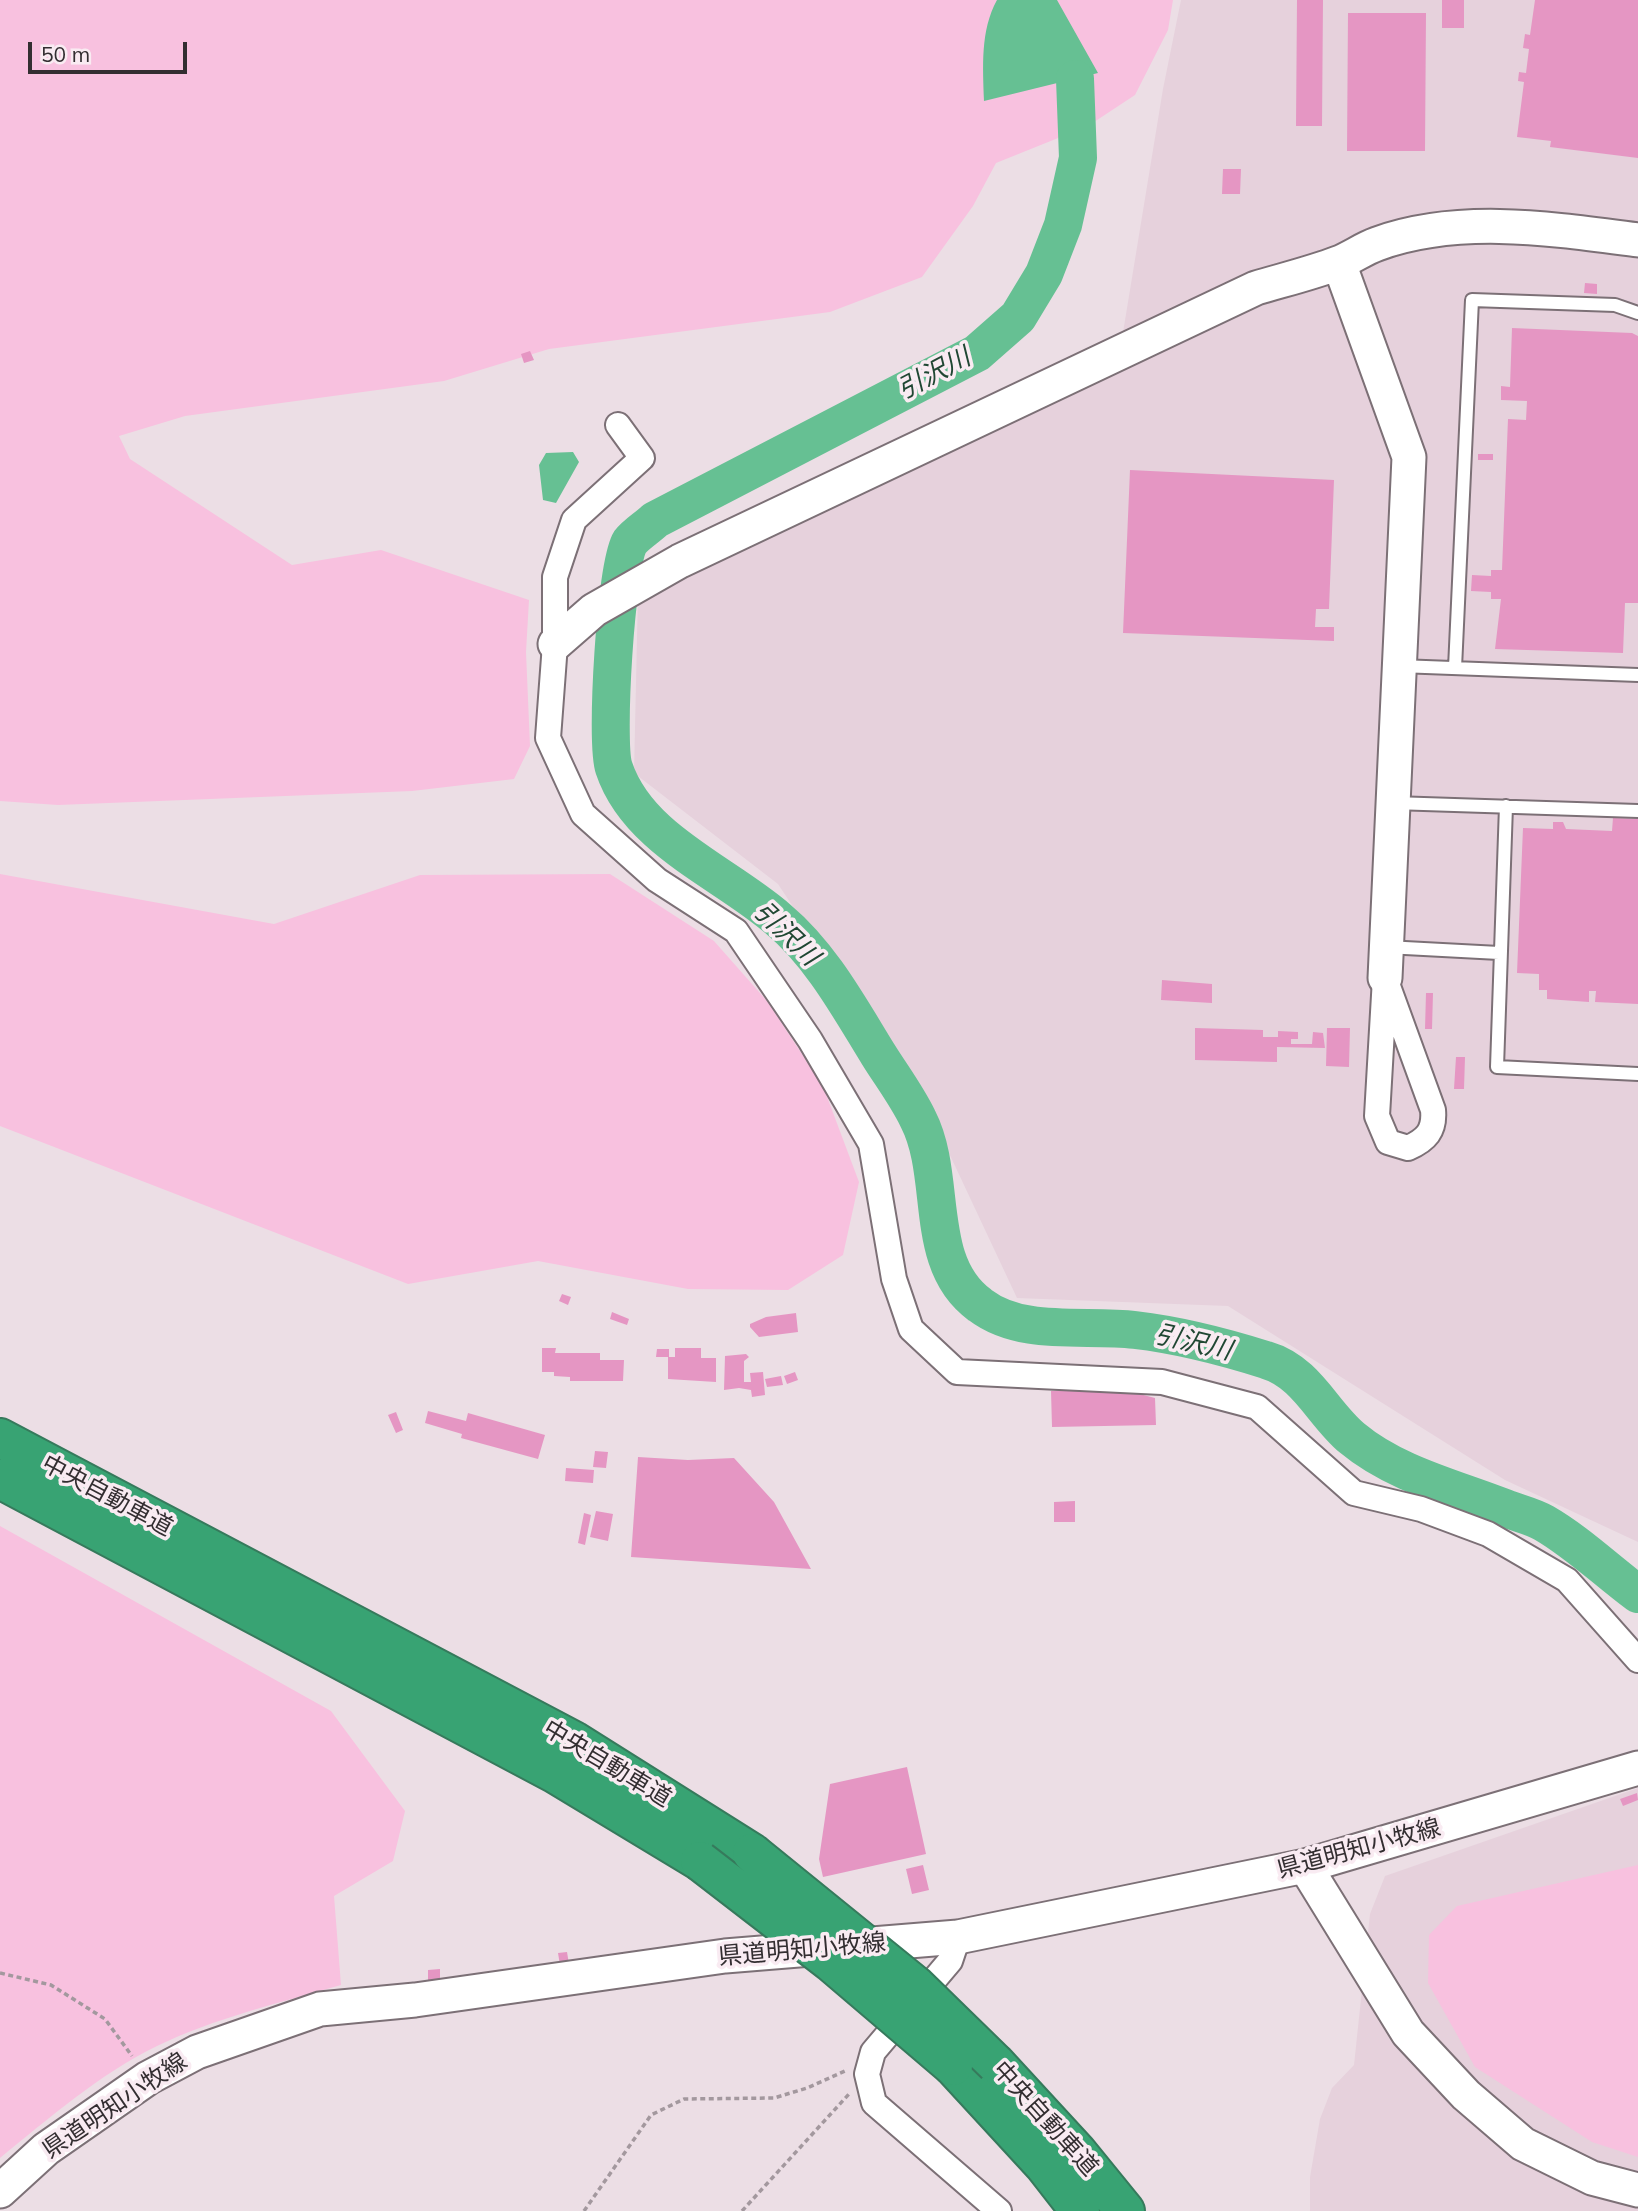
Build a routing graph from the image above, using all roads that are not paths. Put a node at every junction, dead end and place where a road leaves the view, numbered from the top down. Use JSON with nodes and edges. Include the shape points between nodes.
{"nodes":[{"id":1,"x":1638,"y":240,"type":"edge"},
{"id":2,"x":1339,"y":263,"type":"junction"},
{"id":3,"x":1638,"y":313,"type":"edge"},
{"id":4,"x":618,"y":425,"type":"dead end"},
{"id":5,"x":555,"y":644,"type":"junction"},
{"id":6,"x":1399,"y":666,"type":"junction"},
{"id":7,"x":1455,"y":668,"type":"junction"},
{"id":8,"x":1638,"y":675,"type":"edge"},
{"id":9,"x":1393,"y":803,"type":"junction"},
{"id":10,"x":1506,"y":806,"type":"junction"},
{"id":11,"x":1638,"y":811,"type":"edge"},
{"id":12,"x":1499,"y":953,"type":"junction"},
{"id":13,"x":1386,"y":963,"type":"junction"},
{"id":14,"x":1638,"y":1074,"type":"edge"},
{"id":15,"x":0,"y":1438,"type":"edge"},
{"id":16,"x":0,"y":1479,"type":"edge"},
{"id":17,"x":1638,"y":1660,"type":"edge"},
{"id":18,"x":1638,"y":1768,"type":"edge"},
{"id":19,"x":1305,"y":1866,"type":"junction"},
{"id":20,"x":958,"y":1937,"type":"junction"},
{"id":21,"x":1638,"y":2190,"type":"edge"},
{"id":22,"x":0,"y":2191,"type":"edge"},
{"id":23,"x":999,"y":2211,"type":"edge"},
{"id":24,"x":1080,"y":2211,"type":"edge"},
{"id":25,"x":1125,"y":2211,"type":"edge"}],
"edges":[{"from":1,"to":2,"type":"street","via":[[1558,229],[1478,227],[1376,244]]},
{"from":2,"to":5,"type":"street","via":[[1256,288],[680,561],[594,610]]},
{"from":2,"to":6,"type":"street","via":[[1409,457]]},
{"from":3,"to":7,"type":"lane","via":[[1615,305],[1472,300]]},
{"from":4,"to":5,"type":"street","via":[[642,458],[574,520],[555,577]]},
{"from":5,"to":17,"type":"street","via":[[548,738],[583,814],[657,880],[736,931],[810,1040],[871,1144],[894,1279],[911,1329],[957,1372],[1162,1382],[1257,1407],[1354,1493],[1488,1534],[1567,1580]]},
{"from":6,"to":7,"type":"lane"},
{"from":6,"to":9,"type":"street"},
{"from":7,"to":8,"type":"lane"},
{"from":9,"to":10,"type":"lane"},
{"from":9,"to":13,"type":"street"},
{"from":10,"to":11,"type":"lane"},
{"from":10,"to":12,"type":"lane"},
{"from":12,"to":13,"type":"lane"},
{"from":12,"to":14,"type":"lane","via":[[1497,1067]]},
{"from":13,"to":13,"type":"street","via":[[1433,1110],[1434,1125],[1424,1141],[1408,1148],[1388,1142],[1377,1116]]},
{"from":15,"to":25,"type":"highway","name":"中央自動車道","bridge":true,"via":[[574,1741],[752,1853],[916,1986],[996,2064]]},
{"from":16,"to":24,"type":"highway","name":"中央自動車道","bridge":true,"via":[[556,1774],[700,1861],[831,1962],[953,2066]]},
{"from":18,"to":19,"type":"street","name":"県道明知小牧線"},
{"from":19,"to":20,"type":"street","name":"県道明知小牧線"},
{"from":19,"to":21,"type":"street","via":[[1408,2034],[1466,2095],[1523,2144],[1592,2178]]},
{"from":20,"to":22,"type":"street","name":"県道明知小牧線","via":[[725,1956],[320,2009],[197,2052],[148,2078],[46,2149]]},
{"from":20,"to":23,"type":"street","via":[[950,1961],[870,2063],[874,2103]]}]}
